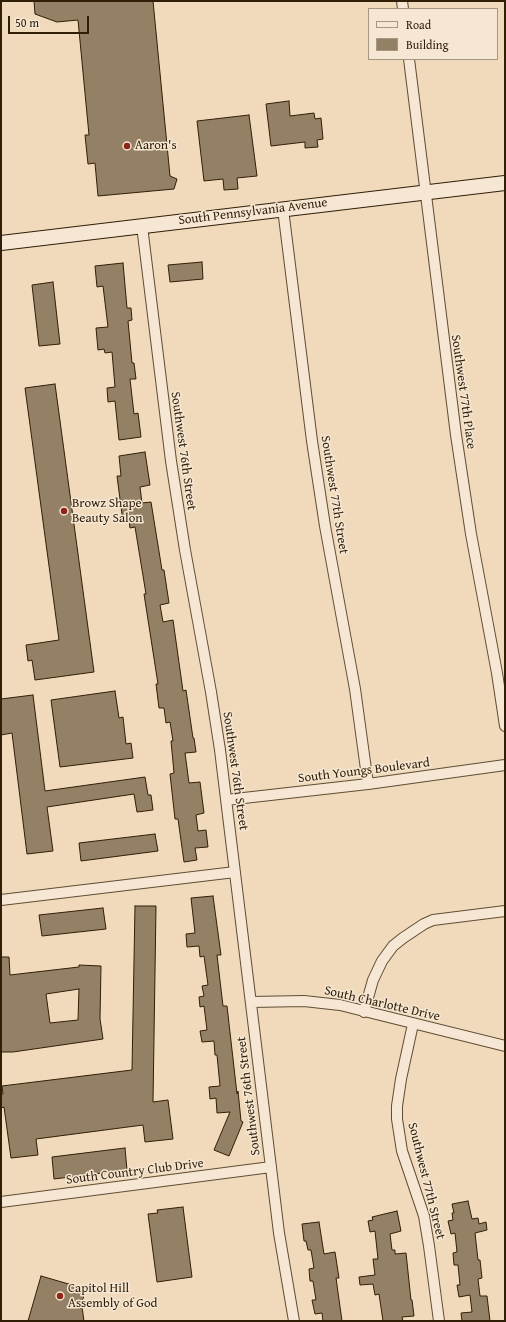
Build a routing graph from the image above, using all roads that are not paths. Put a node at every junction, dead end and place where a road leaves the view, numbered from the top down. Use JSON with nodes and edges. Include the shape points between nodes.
{"nodes":[{"id":1,"x":409,"y":60,"type":"edge"},
{"id":2,"x":505,"y":182,"type":"edge"},
{"id":3,"x":426,"y":192,"type":"junction"},
{"id":4,"x":283,"y":209,"type":"junction"},
{"id":5,"x":142,"y":226,"type":"junction"},
{"id":6,"x":1,"y":243,"type":"edge"},
{"id":7,"x":505,"y":726,"type":"edge"},
{"id":8,"x":505,"y":765,"type":"edge"},
{"id":9,"x":368,"y":784,"type":"junction"},
{"id":10,"x":226,"y":800,"type":"junction"},
{"id":11,"x":235,"y":872,"type":"junction"},
{"id":12,"x":1,"y":900,"type":"edge"},
{"id":13,"x":505,"y":911,"type":"edge"},
{"id":14,"x":251,"y":1002,"type":"junction"},
{"id":15,"x":364,"y":1012,"type":"junction"},
{"id":16,"x":413,"y":1024,"type":"junction"},
{"id":17,"x":505,"y":1046,"type":"edge"},
{"id":18,"x":271,"y":1167,"type":"junction"},
{"id":19,"x":1,"y":1202,"type":"edge"},
{"id":20,"x":294,"y":1321,"type":"edge"},
{"id":21,"x":439,"y":1321,"type":"edge"}],
"edges":[{"from":1,"to":3,"type":"street","name":"Southwest 77th Place"},
{"from":2,"to":3,"type":"main road","name":"South Pennsylvania Avenue"},
{"from":3,"to":4,"type":"main road","name":"South Pennsylvania Avenue"},
{"from":3,"to":7,"type":"street","name":"Southwest 77th Place","via":[[461,471]]},
{"from":4,"to":5,"type":"main road","name":"South Pennsylvania Avenue"},
{"from":4,"to":9,"type":"street","name":"Southwest 77th Street","via":[[312,441],[355,689]]},
{"from":5,"to":6,"type":"main road","name":"South Pennsylvania Avenue"},
{"from":5,"to":10,"type":"street","name":"Southwest 76th Street","via":[[170,461],[211,692]]},
{"from":8,"to":9,"type":"street","name":"South Youngs Boulevard"},
{"from":9,"to":10,"type":"street","name":"South Youngs Boulevard"},
{"from":10,"to":11,"type":"street","name":"Southwest 76th Street"},
{"from":11,"to":12,"type":"street"},
{"from":11,"to":14,"type":"street","name":"Southwest 76th Street"},
{"from":13,"to":15,"type":"street","via":[[433,920],[403,938],[382,961],[373,980]]},
{"from":14,"to":15,"type":"street","name":"South Charlotte Drive","via":[[317,1002]]},
{"from":14,"to":18,"type":"street","name":"Southwest 76th Street"},
{"from":15,"to":16,"type":"street","name":"South Charlotte Drive"},
{"from":16,"to":17,"type":"street","name":"South Charlotte Drive"},
{"from":16,"to":21,"type":"street","name":"Southwest 77th Street","via":[[398,1092],[397,1119],[402,1151],[425,1222]]},
{"from":18,"to":19,"type":"street","name":"South Country Club Drive"},
{"from":18,"to":20,"type":"street","name":"Southwest 76th Street"}]}
